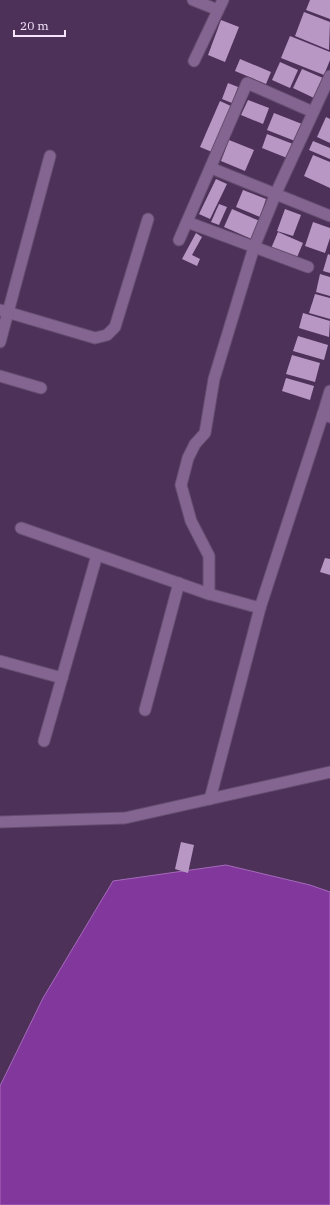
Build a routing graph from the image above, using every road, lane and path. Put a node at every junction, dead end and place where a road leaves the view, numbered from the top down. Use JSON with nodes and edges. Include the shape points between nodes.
{"nodes":[{"id":1,"x":193,"y":0,"type":"edge"},
{"id":2,"x":220,"y":5,"type":"edge"},
{"id":3,"x":194,"y":61,"type":"dead end"},
{"id":4,"x":330,"y":76,"type":"edge"},
{"id":5,"x":313,"y":112,"type":"junction"},
{"id":6,"x":50,"y":156,"type":"dead end"},
{"id":7,"x":211,"y":168,"type":"junction"},
{"id":8,"x":276,"y":193,"type":"junction"},
{"id":9,"x":330,"y":216,"type":"edge"},
{"id":10,"x":148,"y":219,"type":"dead end"},
{"id":11,"x":187,"y":222,"type":"junction"},
{"id":12,"x":179,"y":240,"type":"dead end"},
{"id":13,"x":254,"y":247,"type":"junction"},
{"id":14,"x":308,"y":267,"type":"dead end"},
{"id":15,"x":4,"y":312,"type":"edge"},
{"id":16,"x":0,"y":342,"type":"edge"},
{"id":17,"x":0,"y":376,"type":"edge"},
{"id":18,"x":42,"y":388,"type":"dead end"},
{"id":19,"x":330,"y":391,"type":"edge"},
{"id":20,"x":327,"y":416,"type":"edge"},
{"id":21,"x":22,"y":528,"type":"dead end"},
{"id":22,"x":97,"y":554,"type":"junction"},
{"id":23,"x":179,"y":583,"type":"junction"},
{"id":24,"x":209,"y":594,"type":"junction"},
{"id":25,"x":260,"y":608,"type":"junction"},
{"id":26,"x":0,"y":662,"type":"edge"},
{"id":27,"x":62,"y":678,"type":"junction"},
{"id":28,"x":145,"y":710,"type":"dead end"},
{"id":29,"x":44,"y":741,"type":"dead end"},
{"id":30,"x":330,"y":772,"type":"edge"},
{"id":31,"x":210,"y":800,"type":"junction"},
{"id":32,"x":0,"y":822,"type":"edge"}],
"edges":[{"from":1,"to":2,"type":"street"},
{"from":2,"to":3,"type":"street"},
{"from":4,"to":5,"type":"street"},
{"from":5,"to":7,"type":"street","via":[[247,83]]},
{"from":5,"to":8,"type":"street"},
{"from":6,"to":15,"type":"street"},
{"from":7,"to":8,"type":"street"},
{"from":7,"to":11,"type":"street"},
{"from":8,"to":9,"type":"street"},
{"from":8,"to":13,"type":"street"},
{"from":10,"to":15,"type":"street","via":[[115,327],[107,335],[95,338]]},
{"from":11,"to":12,"type":"street"},
{"from":11,"to":13,"type":"street"},
{"from":13,"to":14,"type":"street"},
{"from":13,"to":24,"type":"street","via":[[214,379],[205,433],[195,444],[181,485],[191,521],[209,556]]},
{"from":15,"to":16,"type":"street"},
{"from":17,"to":18,"type":"street"},
{"from":19,"to":20,"type":"street"},
{"from":20,"to":25,"type":"street"},
{"from":21,"to":22,"type":"street"},
{"from":22,"to":23,"type":"street"},
{"from":22,"to":27,"type":"street"},
{"from":23,"to":24,"type":"street"},
{"from":23,"to":28,"type":"street"},
{"from":24,"to":25,"type":"street"},
{"from":25,"to":31,"type":"street"},
{"from":26,"to":27,"type":"street"},
{"from":27,"to":29,"type":"street"},
{"from":30,"to":31,"type":"street"},
{"from":31,"to":32,"type":"street","via":[[125,818]]}]}
